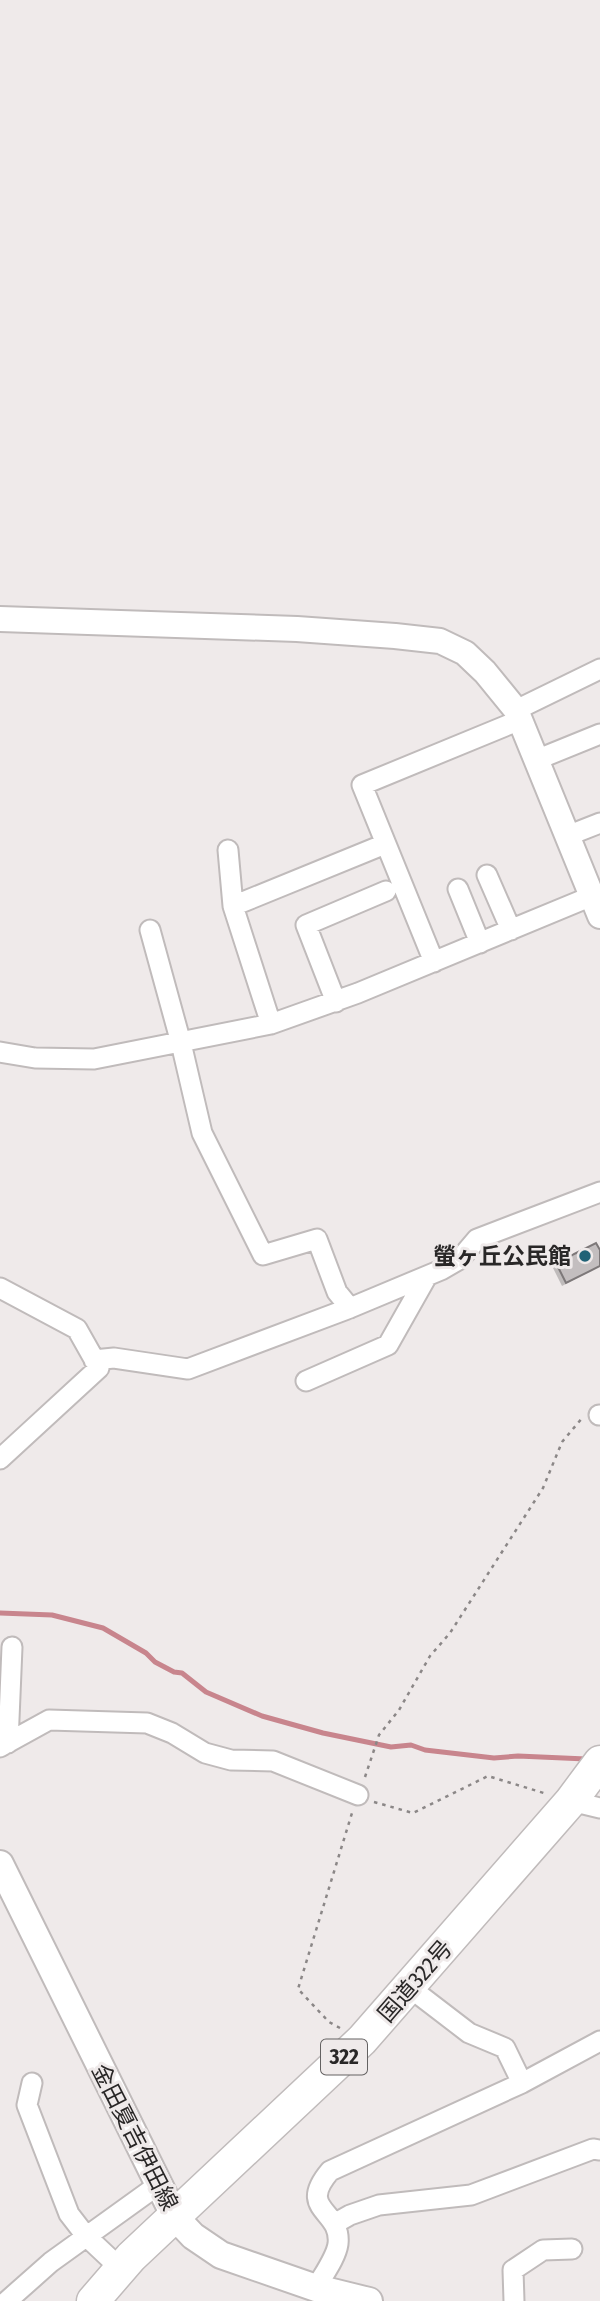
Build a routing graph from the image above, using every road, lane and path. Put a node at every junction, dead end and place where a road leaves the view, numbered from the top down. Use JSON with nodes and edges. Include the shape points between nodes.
{"nodes":[{"id":1,"x":0,"y":619,"type":"edge"},
{"id":2,"x":600,"y":669,"type":"edge"},
{"id":3,"x":518,"y":715,"type":"junction"},
{"id":4,"x":600,"y":734,"type":"edge"},
{"id":5,"x":536,"y":760,"type":"junction"},
{"id":6,"x":600,"y":823,"type":"edge"},
{"id":7,"x":568,"y":836,"type":"junction"},
{"id":8,"x":385,"y":844,"type":"junction"},
{"id":9,"x":228,"y":850,"type":"dead end"},
{"id":10,"x":487,"y":875,"type":"dead end"},
{"id":11,"x":458,"y":889,"type":"dead end"},
{"id":12,"x":386,"y":891,"type":"dead end"},
{"id":13,"x":233,"y":906,"type":"junction"},
{"id":14,"x":596,"y":906,"type":"edge"},
{"id":15,"x":150,"y":930,"type":"dead end"},
{"id":16,"x":511,"y":930,"type":"junction"},
{"id":17,"x":480,"y":943,"type":"junction"},
{"id":18,"x":434,"y":962,"type":"junction"},
{"id":19,"x":336,"y":1002,"type":"junction"},
{"id":20,"x":271,"y":1024,"type":"junction"},
{"id":21,"x":181,"y":1043,"type":"junction"},
{"id":22,"x":0,"y":1052,"type":"edge"},
{"id":23,"x":600,"y":1192,"type":"edge"},
{"id":24,"x":427,"y":1276,"type":"junction"},
{"id":25,"x":0,"y":1288,"type":"edge"},
{"id":26,"x":350,"y":1308,"type":"junction"},
{"id":27,"x":94,"y":1360,"type":"junction"},
{"id":28,"x":306,"y":1381,"type":"dead end"},
{"id":29,"x":595,"y":1415,"type":"edge"},
{"id":30,"x":0,"y":1459,"type":"edge"},
{"id":31,"x":12,"y":1647,"type":"dead end"},
{"id":32,"x":4,"y":1745,"type":"edge"},
{"id":33,"x":600,"y":1762,"type":"edge"},
{"id":34,"x":358,"y":1795,"type":"junction"},
{"id":35,"x":582,"y":1801,"type":"edge"},
{"id":36,"x":0,"y":1864,"type":"edge"},
{"id":37,"x":409,"y":1987,"type":"junction"},
{"id":38,"x":362,"y":2040,"type":"junction"},
{"id":39,"x":600,"y":2041,"type":"edge"},
{"id":40,"x":32,"y":2082,"type":"dead end"},
{"id":41,"x":522,"y":2083,"type":"junction"},
{"id":42,"x":600,"y":2150,"type":"edge"},
{"id":43,"x":158,"y":2185,"type":"junction"},
{"id":44,"x":175,"y":2217,"type":"junction"},
{"id":45,"x":334,"y":2224,"type":"junction"},
{"id":46,"x":86,"y":2236,"type":"junction"},
{"id":47,"x":572,"y":2249,"type":"dead end"},
{"id":48,"x":121,"y":2269,"type":"junction"},
{"id":49,"x":316,"y":2288,"type":"junction"},
{"id":50,"x":7,"y":2301,"type":"edge"},
{"id":51,"x":93,"y":2301,"type":"edge"},
{"id":52,"x":369,"y":2301,"type":"edge"},
{"id":53,"x":514,"y":2301,"type":"edge"}],
"edges":[{"from":1,"to":3,"type":"street","via":[[297,629],[440,641],[475,662]]},
{"from":2,"to":3,"type":"street"},
{"from":3,"to":5,"type":"street"},
{"from":3,"to":8,"type":"street","via":[[362,785]]},
{"from":4,"to":5,"type":"street"},
{"from":5,"to":7,"type":"street"},
{"from":6,"to":7,"type":"street"},
{"from":7,"to":14,"type":"street"},
{"from":8,"to":13,"type":"street"},
{"from":8,"to":18,"type":"street"},
{"from":9,"to":13,"type":"street"},
{"from":10,"to":16,"type":"street"},
{"from":11,"to":17,"type":"street"},
{"from":12,"to":19,"type":"street","via":[[306,925]]},
{"from":13,"to":20,"type":"street"},
{"from":14,"to":16,"type":"street"},
{"from":15,"to":21,"type":"street"},
{"from":16,"to":17,"type":"street"},
{"from":17,"to":18,"type":"street"},
{"from":18,"to":19,"type":"street"},
{"from":19,"to":20,"type":"street"},
{"from":20,"to":21,"type":"street"},
{"from":21,"to":22,"type":"street","via":[[94,1059]]},
{"from":21,"to":26,"type":"street","via":[[202,1133],[263,1255],[317,1239],[337,1292]]},
{"from":23,"to":24,"type":"street","via":[[477,1239],[460,1259]]},
{"from":24,"to":26,"type":"street"},
{"from":24,"to":28,"type":"street","via":[[388,1345]]},
{"from":25,"to":27,"type":"street","via":[[77,1329]]},
{"from":26,"to":27,"type":"street","via":[[188,1369],[114,1358]]},
{"from":27,"to":30,"type":"street","via":[[99,1368]]},
{"from":29,"to":34,"type":"path","via":[[562,1442],[543,1488],[379,1735]]},
{"from":31,"to":32,"type":"street"},
{"from":32,"to":34,"type":"street","via":[[49,1720],[147,1723],[205,1753],[231,1760],[273,1761]]},
{"from":33,"to":35,"type":"highway","name":"国道322号","number":"322"},
{"from":34,"to":35,"type":"path","via":[[413,1813],[488,1776]]},
{"from":34,"to":38,"type":"path","via":[[298,1989],[329,2022]]},
{"from":35,"to":37,"type":"highway","name":"国道322号","number":"322"},
{"from":36,"to":43,"type":"main road","name":"金田夏吉伊田線"},
{"from":37,"to":38,"type":"highway","name":"国道322号","number":"322"},
{"from":37,"to":41,"type":"street","via":[[469,2033],[505,2048]]},
{"from":38,"to":44,"type":"highway","name":"国道322号","number":"322"},
{"from":39,"to":41,"type":"street"},
{"from":40,"to":46,"type":"street","via":[[27,2105],[69,2214]]},
{"from":41,"to":45,"type":"street","via":[[330,2171],[318,2185],[317,2201]]},
{"from":42,"to":45,"type":"street","via":[[471,2196],[379,2205]]},
{"from":43,"to":44,"type":"main road","name":"金田夏吉伊田線"},
{"from":43,"to":46,"type":"street"},
{"from":44,"to":48,"type":"highway","name":"国道322号","number":"322"},
{"from":44,"to":49,"type":"main road","name":"金田夏吉伊田線","via":[[221,2255]]},
{"from":45,"to":49,"type":"street","via":[[338,2246]]},
{"from":46,"to":48,"type":"street"},
{"from":46,"to":50,"type":"street"},
{"from":47,"to":53,"type":"street","via":[[543,2250],[513,2270]]},
{"from":48,"to":51,"type":"highway","name":"国道322号","number":"322"},
{"from":49,"to":52,"type":"main road","name":"金田夏吉伊田線"}]}
